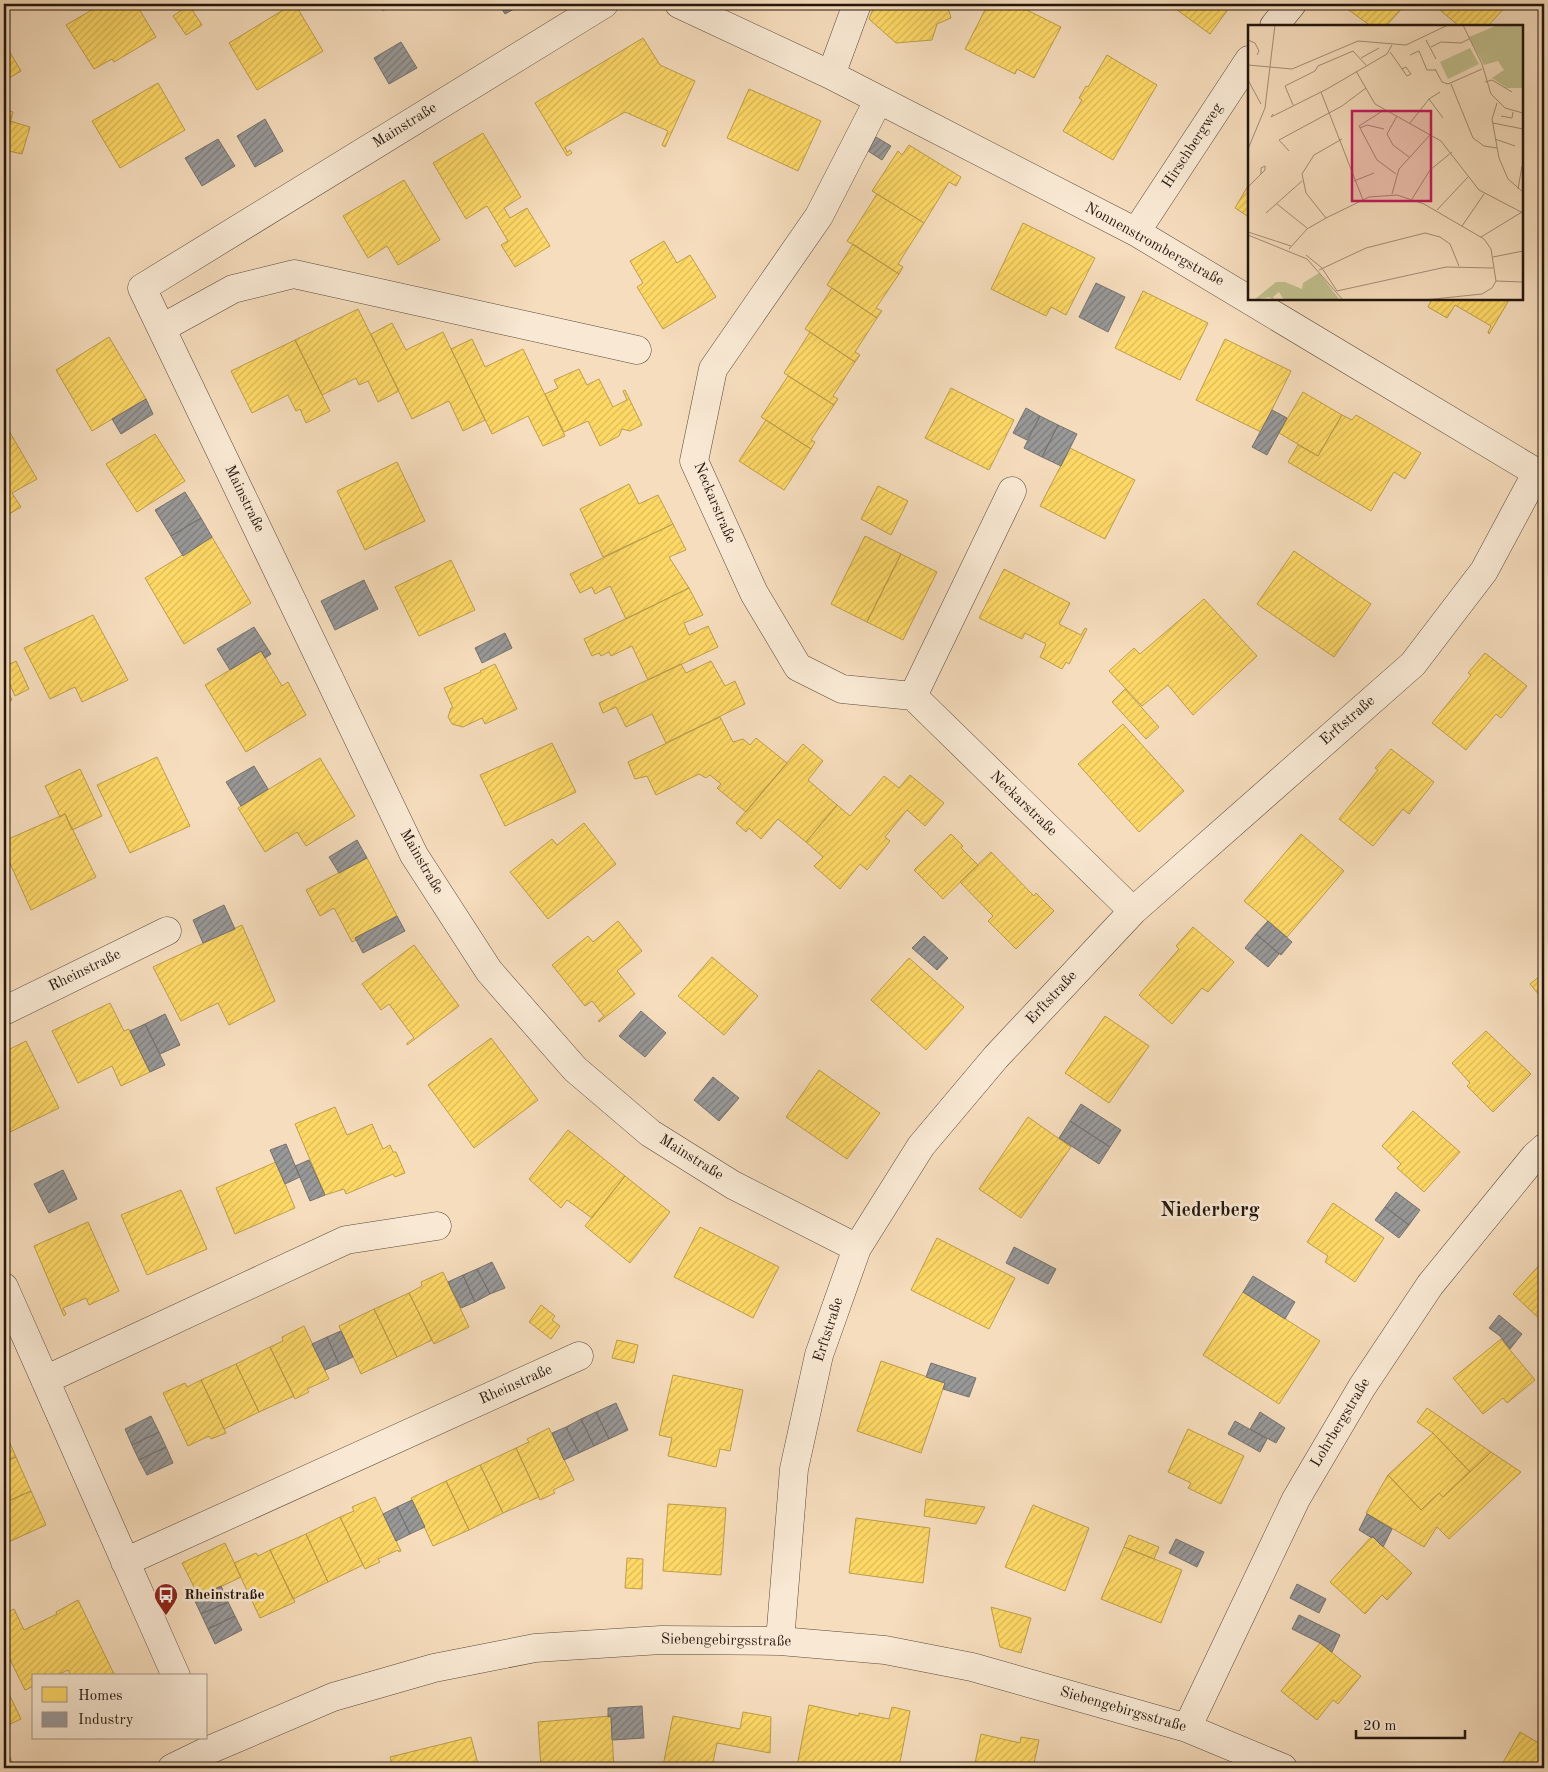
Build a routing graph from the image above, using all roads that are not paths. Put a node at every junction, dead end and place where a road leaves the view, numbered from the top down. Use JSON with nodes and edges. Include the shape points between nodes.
{"nodes":[{"id":1,"x":604,"y":4,"type":"edge"},
{"id":2,"x":679,"y":4,"type":"edge"},
{"id":3,"x":856,"y":4,"type":"edge"},
{"id":4,"x":1292,"y":4,"type":"edge"},
{"id":5,"x":1275,"y":25,"type":"edge"},
{"id":6,"x":1248,"y":62,"type":"edge"},
{"id":7,"x":831,"y":75,"type":"junction"},
{"id":8,"x":878,"y":101,"type":"junction"},
{"id":9,"x":1136,"y":232,"type":"junction"},
{"id":10,"x":1248,"y":299,"type":"edge"},
{"id":11,"x":1250,"y":300,"type":"edge"},
{"id":12,"x":162,"y":328,"type":"junction"},
{"id":13,"x":637,"y":350,"type":"dead end"},
{"id":14,"x":1541,"y":474,"type":"edge"},
{"id":15,"x":1012,"y":491,"type":"dead end"},
{"id":16,"x":913,"y":696,"type":"junction"},
{"id":17,"x":1133,"y":912,"type":"junction"},
{"id":18,"x":167,"y":931,"type":"dead end"},
{"id":19,"x":4,"y":1011,"type":"edge"},
{"id":20,"x":1544,"y":1148,"type":"edge"},
{"id":21,"x":437,"y":1226,"type":"dead end"},
{"id":22,"x":857,"y":1248,"type":"junction"},
{"id":23,"x":4,"y":1287,"type":"edge"},
{"id":24,"x":579,"y":1356,"type":"dead end"},
{"id":25,"x":45,"y":1380,"type":"junction"},
{"id":26,"x":125,"y":1562,"type":"junction"},
{"id":27,"x":780,"y":1641,"type":"junction"},
{"id":28,"x":175,"y":1674,"type":"edge"},
{"id":29,"x":1187,"y":1728,"type":"junction"},
{"id":30,"x":207,"y":1744,"type":"edge"},
{"id":31,"x":172,"y":1768,"type":"edge"},
{"id":32,"x":1283,"y":1768,"type":"edge"}],
"edges":[{"from":1,"to":12,"type":"street","name":"Mainstraße","via":[[142,288]]},
{"from":2,"to":7,"type":"street","name":"Nonnenstrombergstraße"},
{"from":3,"to":7,"type":"street"},
{"from":4,"to":5,"type":"street"},
{"from":6,"to":9,"type":"street","name":"Hirschbergweg"},
{"from":7,"to":8,"type":"street","name":"Nonnenstrombergstraße"},
{"from":8,"to":9,"type":"street","name":"Nonnenstrombergstraße"},
{"from":8,"to":16,"type":"street","name":"Neckarstraße","via":[[819,216],[714,369],[694,462],[754,593],[798,667],[842,690]]},
{"from":9,"to":10,"type":"street","name":"Nonnenstrombergstraße"},
{"from":11,"to":14,"type":"street","name":"Nonnenstrombergstraße"},
{"from":12,"to":13,"type":"street","via":[[233,289],[294,274]]},
{"from":12,"to":22,"type":"street","name":"Mainstraße","via":[[414,855],[489,971],[575,1069],[650,1133],[733,1185]]},
{"from":14,"to":17,"type":"street","name":"Erftstraße","via":[[1484,571],[1413,664]]},
{"from":15,"to":16,"type":"street"},
{"from":16,"to":17,"type":"street","name":"Neckarstraße"},
{"from":17,"to":22,"type":"street","name":"Erftstraße","via":[[996,1057],[921,1146]]},
{"from":18,"to":19,"type":"street","name":"Rheinstraße"},
{"from":20,"to":29,"type":"street","name":"Lohrbergstraße","via":[[1430,1285],[1362,1387],[1296,1499]]},
{"from":21,"to":25,"type":"street","via":[[346,1240]]},
{"from":22,"to":27,"type":"street","name":"Erftstraße","via":[[820,1355],[794,1469]]},
{"from":23,"to":25,"type":"street"},
{"from":24,"to":26,"type":"street","name":"Rheinstraße"},
{"from":25,"to":26,"type":"street"},
{"from":26,"to":28,"type":"street"},
{"from":27,"to":29,"type":"street","name":"Siebengebirgsstraße","via":[[885,1650],[972,1667]]},
{"from":27,"to":30,"type":"street","name":"Siebengebirgsstraße","via":[[661,1640],[526,1650],[434,1668],[333,1697]]},
{"from":29,"to":32,"type":"street","name":"Siebengebirgsstraße"},
{"from":30,"to":31,"type":"street","name":"Siebengebirgsstraße"}]}
